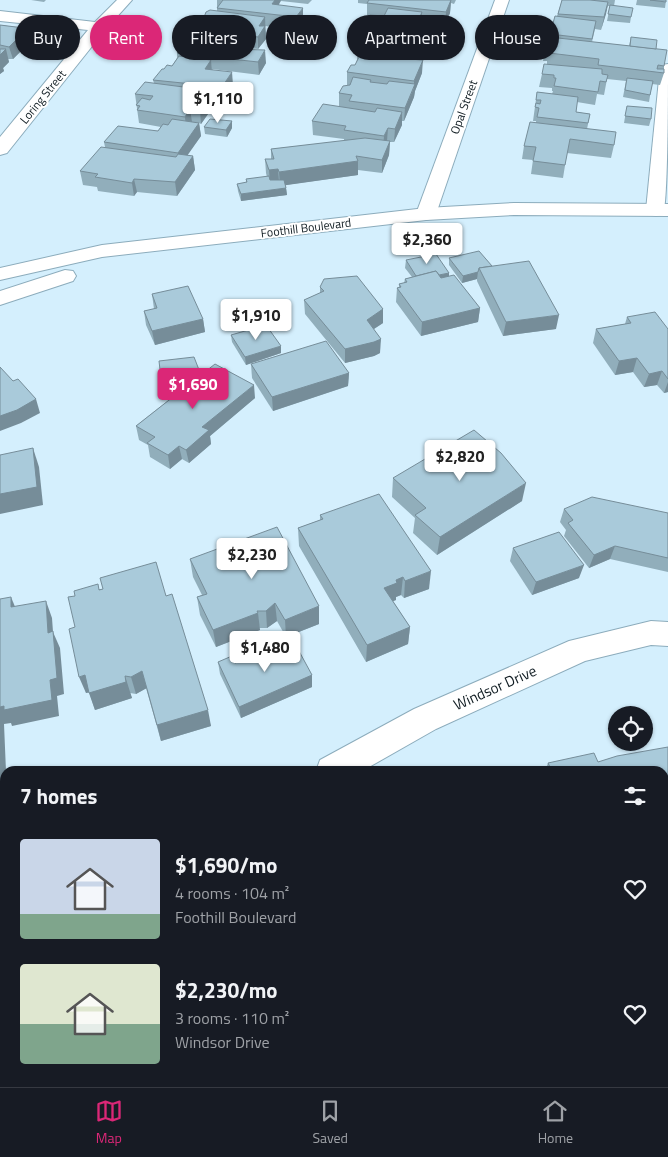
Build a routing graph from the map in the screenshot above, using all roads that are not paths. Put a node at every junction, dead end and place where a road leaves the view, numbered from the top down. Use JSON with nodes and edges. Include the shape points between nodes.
{"nodes":[{"id":1,"x":125,"y":0,"type":"edge"},
{"id":2,"x":502,"y":0,"type":"edge"},
{"id":3,"x":111,"y":15,"type":"edge"},
{"id":4,"x":0,"y":16,"type":"edge"},
{"id":5,"x":90,"y":27,"type":"edge"},
{"id":6,"x":90,"y":39,"type":"edge"},
{"id":7,"x":668,"y":69,"type":"edge"},
{"id":8,"x":0,"y":149,"type":"edge"},
{"id":9,"x":662,"y":210,"type":"edge"},
{"id":10,"x":426,"y":214,"type":"junction"},
{"id":11,"x":154,"y":246,"type":"junction"},
{"id":12,"x":0,"y":274,"type":"edge"},
{"id":13,"x":0,"y":298,"type":"edge"},
{"id":14,"x":668,"y":634,"type":"edge"},
{"id":15,"x":341,"y":766,"type":"edge"}],
"edges":[{"from":1,"to":3,"type":"street","name":"Loring Street"},
{"from":2,"to":10,"type":"street","name":"Opal Street"},
{"from":4,"to":5,"type":"street"},
{"from":6,"to":8,"type":"street","name":"Loring Street"},
{"from":7,"to":9,"type":"street"},
{"from":9,"to":10,"type":"street","name":"Foothill Boulevard","via":[[514,209]]},
{"from":10,"to":11,"type":"street","name":"Foothill Boulevard"},
{"from":11,"to":12,"type":"street","name":"Foothill Boulevard","via":[[102,251]]},
{"from":11,"to":13,"type":"street","name":"Foothill Boulevard"},
{"from":14,"to":15,"type":"street","name":"Windsor Drive","via":[[651,633],[580,650],[425,719]]}]}
